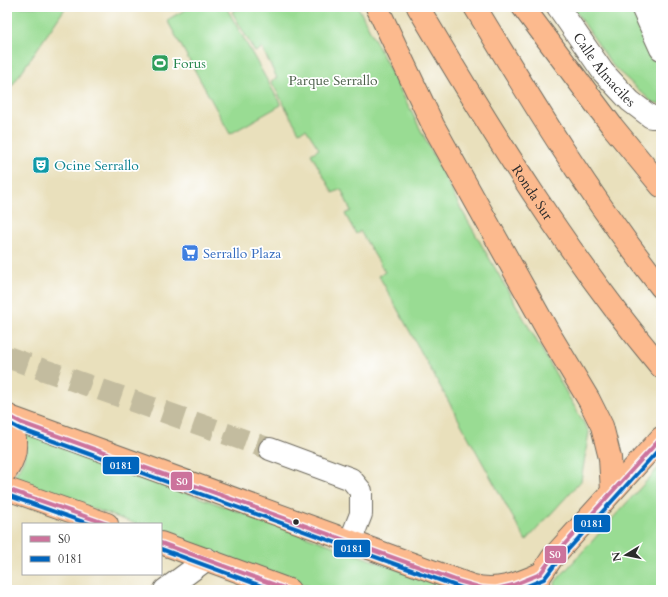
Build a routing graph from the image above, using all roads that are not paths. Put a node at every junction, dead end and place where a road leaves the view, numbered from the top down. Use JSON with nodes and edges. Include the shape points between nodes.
{"nodes":[{"id":1,"x":377,"y":7,"type":"edge"},
{"id":2,"x":418,"y":7,"type":"edge"},
{"id":3,"x":475,"y":7,"type":"edge"},
{"id":4,"x":523,"y":7,"type":"edge"},
{"id":5,"x":558,"y":7,"type":"edge"},
{"id":6,"x":642,"y":7,"type":"edge"},
{"id":7,"x":661,"y":49,"type":"edge"},
{"id":8,"x":661,"y":117,"type":"edge"},
{"id":9,"x":661,"y":186,"type":"edge"},
{"id":10,"x":661,"y":287,"type":"edge"},
{"id":11,"x":658,"y":364,"type":"edge"},
{"id":12,"x":8,"y":416,"type":"edge"},
{"id":13,"x":661,"y":438,"type":"edge"},
{"id":14,"x":270,"y":449,"type":"tunnel mouth"},
{"id":15,"x":7,"y":470,"type":"edge"},
{"id":16,"x":7,"y":489,"type":"edge"},
{"id":17,"x":612,"y":491,"type":"junction"},
{"id":18,"x":104,"y":523,"type":"edge"},
{"id":19,"x":350,"y":542,"type":"junction"},
{"id":20,"x":162,"y":543,"type":"edge"},
{"id":21,"x":207,"y":559,"type":"junction"},
{"id":22,"x":536,"y":582,"type":"edge"},
{"id":23,"x":165,"y":590,"type":"edge"},
{"id":24,"x":289,"y":590,"type":"edge"}],
"edges":[{"from":1,"to":17,"type":"main road","via":[[433,125],[602,426],[610,458]]},
{"from":2,"to":11,"type":"main road","name":"Ronda Sur","via":[[552,223]]},
{"from":3,"to":10,"type":"main road","via":[[553,136],[621,236]]},
{"from":4,"to":9,"type":"main road","via":[[612,126]]},
{"from":5,"to":8,"type":"street","name":"Calle Almaciles","via":[[603,72],[630,101],[650,117]]},
{"from":6,"to":7,"type":"street"},
{"from":12,"to":15,"type":"main road","via":[[16,440],[16,452]]},
{"from":12,"to":19,"type":"main road"},
{"from":13,"to":17,"type":"main road"},
{"from":14,"to":19,"type":"street","via":[[351,479],[361,491],[361,514]]},
{"from":16,"to":18,"type":"main road"},
{"from":17,"to":22,"type":"main road","via":[[552,558]]},
{"from":19,"to":22,"type":"main road","via":[[482,588],[496,589]]},
{"from":20,"to":21,"type":"main road"},
{"from":21,"to":23,"type":"street"},
{"from":21,"to":24,"type":"main road"}]}
